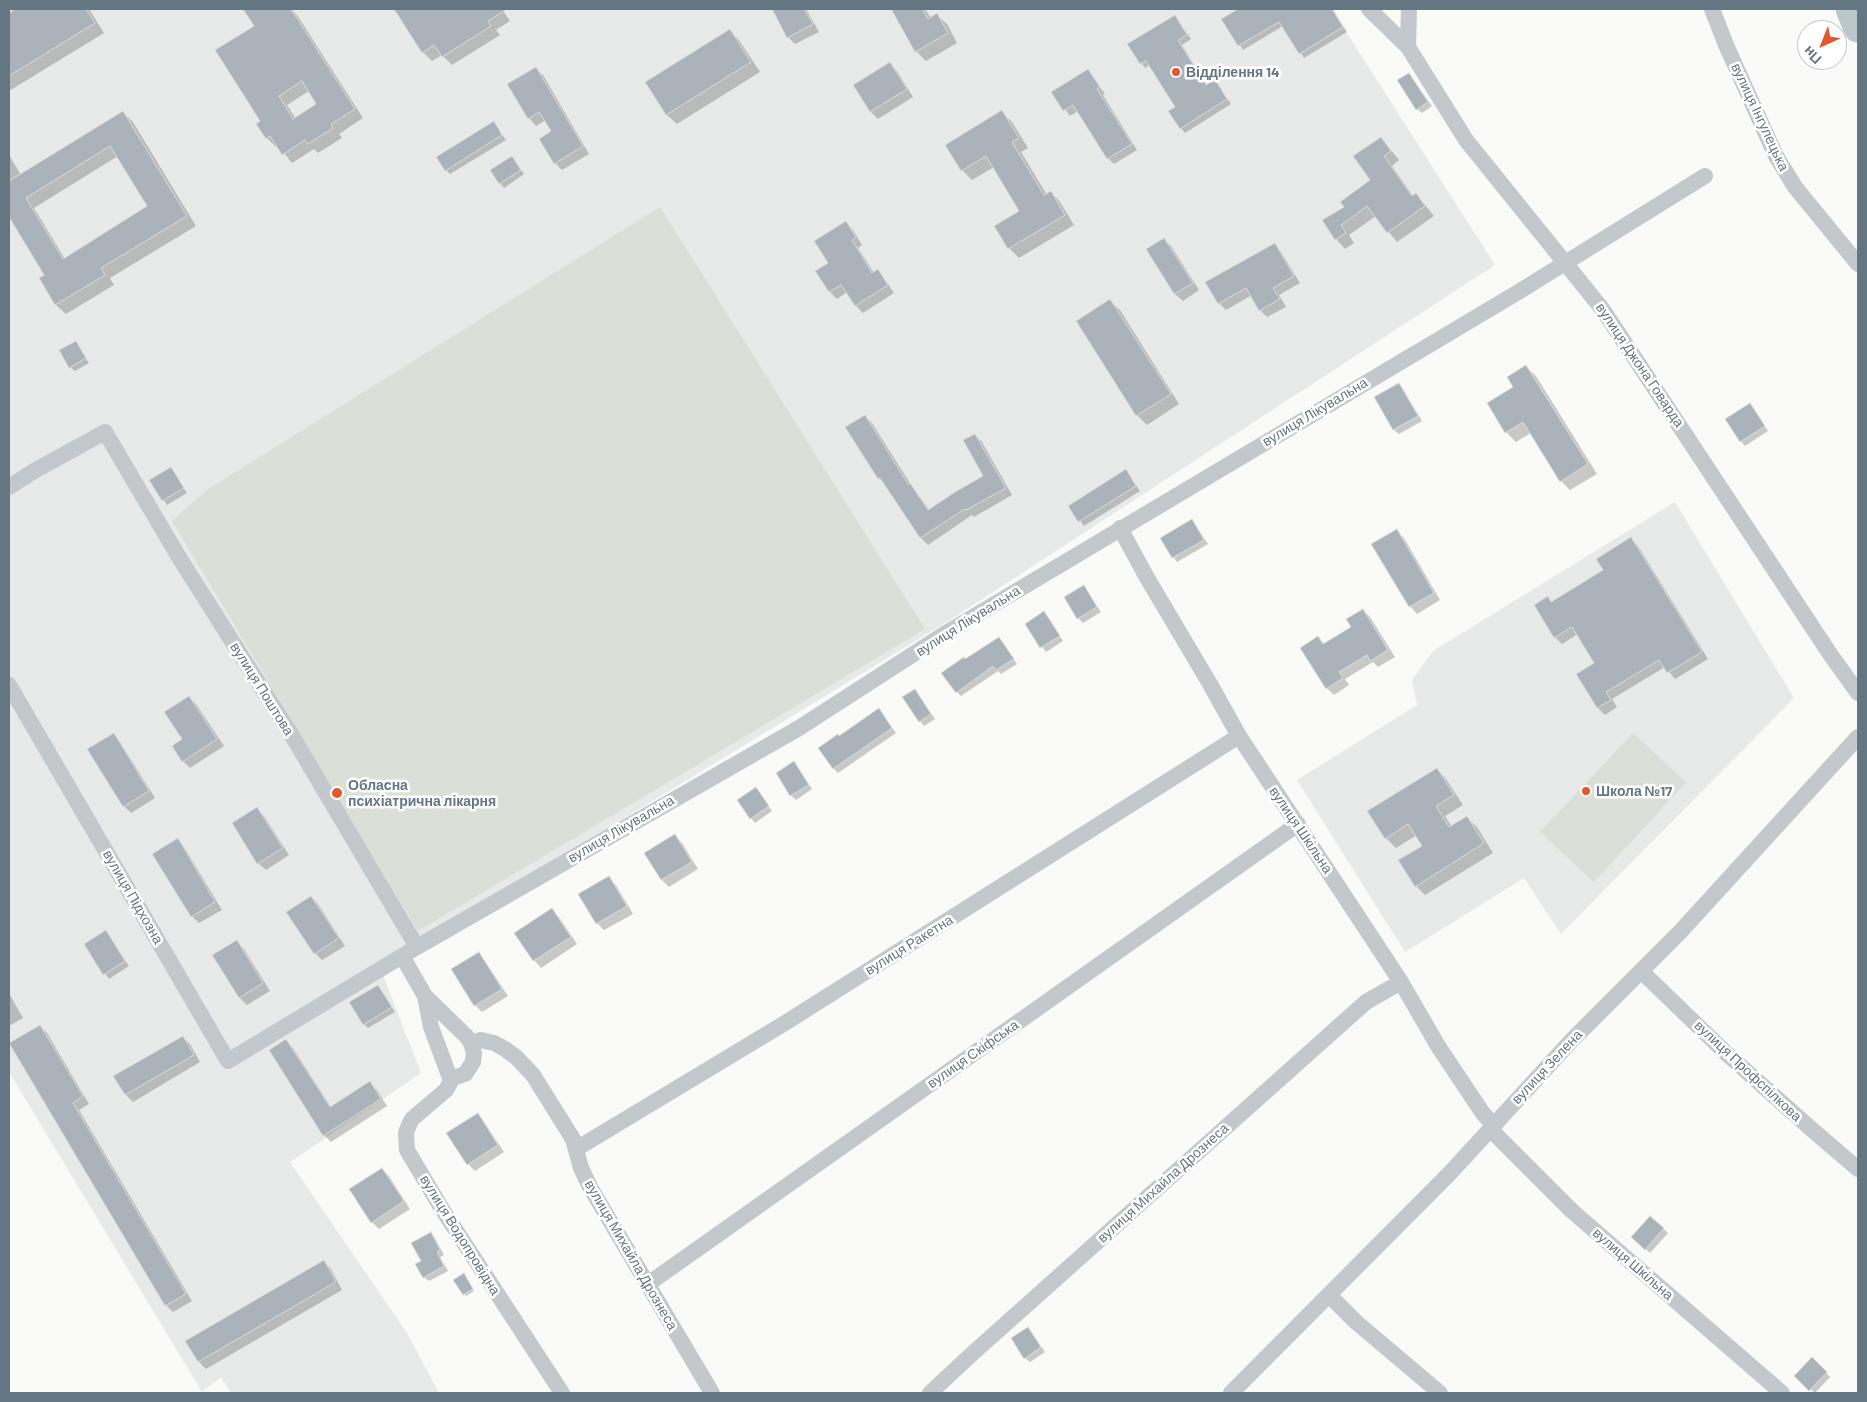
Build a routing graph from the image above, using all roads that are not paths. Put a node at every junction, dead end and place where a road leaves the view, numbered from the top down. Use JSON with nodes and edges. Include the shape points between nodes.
{"nodes":[{"id":1,"x":1368,"y":9,"type":"edge"},
{"id":2,"x":1409,"y":9,"type":"edge"},
{"id":3,"x":1712,"y":9,"type":"edge"},
{"id":4,"x":1408,"y":47,"type":"junction"},
{"id":5,"x":1705,"y":176,"type":"dead end"},
{"id":6,"x":1565,"y":264,"type":"junction"},
{"id":7,"x":1858,"y":264,"type":"edge"},
{"id":8,"x":9,"y":487,"type":"edge"},
{"id":9,"x":1120,"y":528,"type":"junction"},
{"id":10,"x":9,"y":686,"type":"edge"},
{"id":11,"x":1858,"y":693,"type":"edge"},
{"id":12,"x":1239,"y":736,"type":"junction"},
{"id":13,"x":1858,"y":737,"type":"edge"},
{"id":14,"x":1298,"y":824,"type":"junction"},
{"id":15,"x":417,"y":947,"type":"junction"},
{"id":16,"x":402,"y":956,"type":"junction"},
{"id":17,"x":1641,"y":971,"type":"junction"},
{"id":18,"x":1401,"y":982,"type":"junction"},
{"id":19,"x":425,"y":996,"type":"junction"},
{"id":20,"x":471,"y":1043,"type":"junction"},
{"id":21,"x":228,"y":1061,"type":"joint"},
{"id":22,"x":450,"y":1079,"type":"junction"},
{"id":23,"x":1491,"y":1127,"type":"junction"},
{"id":24,"x":576,"y":1149,"type":"junction"},
{"id":25,"x":1858,"y":1169,"type":"edge"},
{"id":26,"x":648,"y":1284,"type":"junction"},
{"id":27,"x":1329,"y":1295,"type":"junction"},
{"id":28,"x":562,"y":1393,"type":"edge"},
{"id":29,"x":712,"y":1393,"type":"edge"},
{"id":30,"x":930,"y":1393,"type":"edge"},
{"id":31,"x":1231,"y":1393,"type":"edge"},
{"id":32,"x":1440,"y":1393,"type":"edge"},
{"id":33,"x":1782,"y":1393,"type":"edge"}],
"edges":[{"from":1,"to":4,"type":"street","name":"вулиця Джона Говарда"},
{"from":2,"to":4,"type":"street"},
{"from":3,"to":7,"type":"street","name":"вулиця Інгулецька","via":[[1776,156],[1795,187]]},
{"from":4,"to":6,"type":"street","name":"вулиця Джона Говарда","via":[[1466,140]]},
{"from":5,"to":6,"type":"street","name":"вулиця Лікувальна"},
{"from":6,"to":9,"type":"street","name":"вулиця Лікувальна"},
{"from":6,"to":11,"type":"street","name":"вулиця Джона Говарда","via":[[1603,310]]},
{"from":8,"to":15,"type":"street","name":"вулиця Поштова","via":[[105,432],[180,559],[291,734]]},
{"from":9,"to":12,"type":"street","name":"вулиця Шкільна"},
{"from":9,"to":15,"type":"street","name":"вулиця Лікувальна","via":[[946,633],[799,728]]},
{"from":10,"to":21,"type":"street","name":"вулиця Підхозна"},
{"from":12,"to":14,"type":"street","name":"вулиця Шкільна"},
{"from":12,"to":24,"type":"street","name":"вулиця Ракетна","via":[[785,1023]]},
{"from":13,"to":17,"type":"street","name":"вулиця Зелена","via":[[1753,854]]},
{"from":14,"to":18,"type":"street","name":"вулиця Шкільна"},
{"from":14,"to":26,"type":"street","name":"вулиця Скіфська"},
{"from":15,"to":16,"type":"street","name":"вулиця Лікувальна"},
{"from":16,"to":19,"type":"street"},
{"from":16,"to":21,"type":"street","name":"вулиця Лікувальна"},
{"from":17,"to":23,"type":"street","name":"вулиця Зелена"},
{"from":17,"to":25,"type":"street","name":"вулиця Профспілкова","via":[[1728,1054]]},
{"from":18,"to":23,"type":"street","name":"вулиця Шкільна"},
{"from":18,"to":30,"type":"street","name":"вулиця Михайла Дрознеса","via":[[1366,1002]]},
{"from":19,"to":20,"type":"street"},
{"from":19,"to":22,"type":"street","via":[[431,1027]]},
{"from":20,"to":22,"type":"street","name":"вулиця Водопровідна","via":[[473,1062],[465,1074]]},
{"from":20,"to":24,"type":"street","name":"вулиця Михайла Дрознеса","via":[[481,1040],[494,1043],[516,1057],[533,1075]]},
{"from":22,"to":28,"type":"street","name":"вулиця Водопровідна","via":[[446,1090],[412,1119],[406,1133],[407,1150]]},
{"from":23,"to":27,"type":"street","name":"вулиця Зелена"},
{"from":23,"to":33,"type":"street","name":"вулиця Шкільна","via":[[1572,1210]]},
{"from":24,"to":26,"type":"street","name":"вулиця Михайла Дрознеса","via":[[590,1187]]},
{"from":26,"to":29,"type":"street","name":"вулиця Михайла Дрознеса"},
{"from":27,"to":31,"type":"street","name":"вулиця Зелена"},
{"from":27,"to":32,"type":"street"}]}
